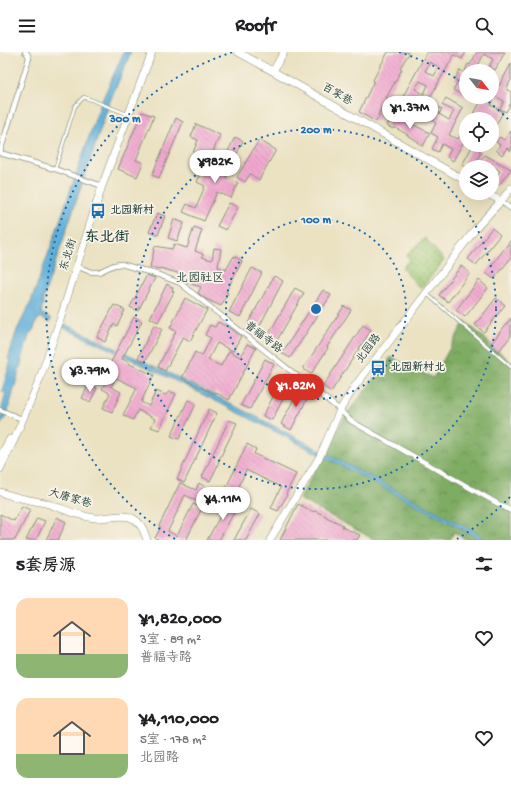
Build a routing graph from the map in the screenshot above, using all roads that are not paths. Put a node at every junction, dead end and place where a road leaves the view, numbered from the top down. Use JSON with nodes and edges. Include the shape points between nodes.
{"nodes":[{"id":1,"x":25,"y":52,"type":"edge"},
{"id":2,"x":152,"y":52,"type":"edge"},
{"id":3,"x":238,"y":52,"type":"edge"},
{"id":4,"x":284,"y":52,"type":"edge"},
{"id":5,"x":273,"y":71,"type":"junction"},
{"id":6,"x":129,"y":115,"type":"junction"},
{"id":7,"x":0,"y":152,"type":"edge"},
{"id":8,"x":55,"y":169,"type":"junction"},
{"id":9,"x":459,"y":177,"type":"edge"},
{"id":10,"x":102,"y":186,"type":"junction"},
{"id":11,"x":511,"y":188,"type":"edge"},
{"id":12,"x":501,"y":201,"type":"junction"},
{"id":13,"x":511,"y":209,"type":"edge"},
{"id":14,"x":76,"y":266,"type":"junction"},
{"id":15,"x":426,"y":293,"type":"junction"},
{"id":16,"x":511,"y":367,"type":"edge"},
{"id":17,"x":0,"y":410,"type":"edge"},
{"id":18,"x":340,"y":410,"type":"junction"},
{"id":19,"x":22,"y":418,"type":"junction"},
{"id":20,"x":0,"y":457,"type":"edge"},
{"id":21,"x":0,"y":469,"type":"edge"},
{"id":22,"x":0,"y":492,"type":"edge"},
{"id":23,"x":511,"y":510,"type":"edge"},
{"id":24,"x":147,"y":540,"type":"edge"},
{"id":25,"x":270,"y":540,"type":"edge"}],
"edges":[{"from":1,"to":7,"type":"street","via":[[29,58]]},
{"from":2,"to":6,"type":"street","name":"东北街"},
{"from":3,"to":5,"type":"street","name":"百家巷"},
{"from":4,"to":5,"type":"street"},
{"from":5,"to":9,"type":"street","name":"百家巷"},
{"from":6,"to":8,"type":"lane","via":[[84,97],[75,106]]},
{"from":6,"to":10,"type":"street","name":"东北街"},
{"from":7,"to":8,"type":"street"},
{"from":8,"to":10,"type":"street"},
{"from":10,"to":14,"type":"street","name":"东北街"},
{"from":11,"to":12,"type":"street","name":"北园路"},
{"from":12,"to":13,"type":"street"},
{"from":12,"to":15,"type":"street","name":"北园路","via":[[477,227]]},
{"from":14,"to":18,"type":"street","name":"普福寺路","via":[[91,272],[99,272],[121,264],[180,283]]},
{"from":14,"to":19,"type":"street","name":"东北街","via":[[41,374]]},
{"from":15,"to":16,"type":"lane"},
{"from":15,"to":18,"type":"street","name":"北园路","via":[[355,386]]},
{"from":17,"to":19,"type":"street"},
{"from":18,"to":23,"type":"street","name":"普福寺路","via":[[351,421]]},
{"from":18,"to":25,"type":"street","name":"北园路","via":[[321,453]]},
{"from":19,"to":20,"type":"street","name":"东北街"},
{"from":19,"to":21,"type":"street","name":"东北街"},
{"from":22,"to":24,"type":"street","name":"大唐家巷","via":[[95,518],[130,517],[138,521]]}]}
